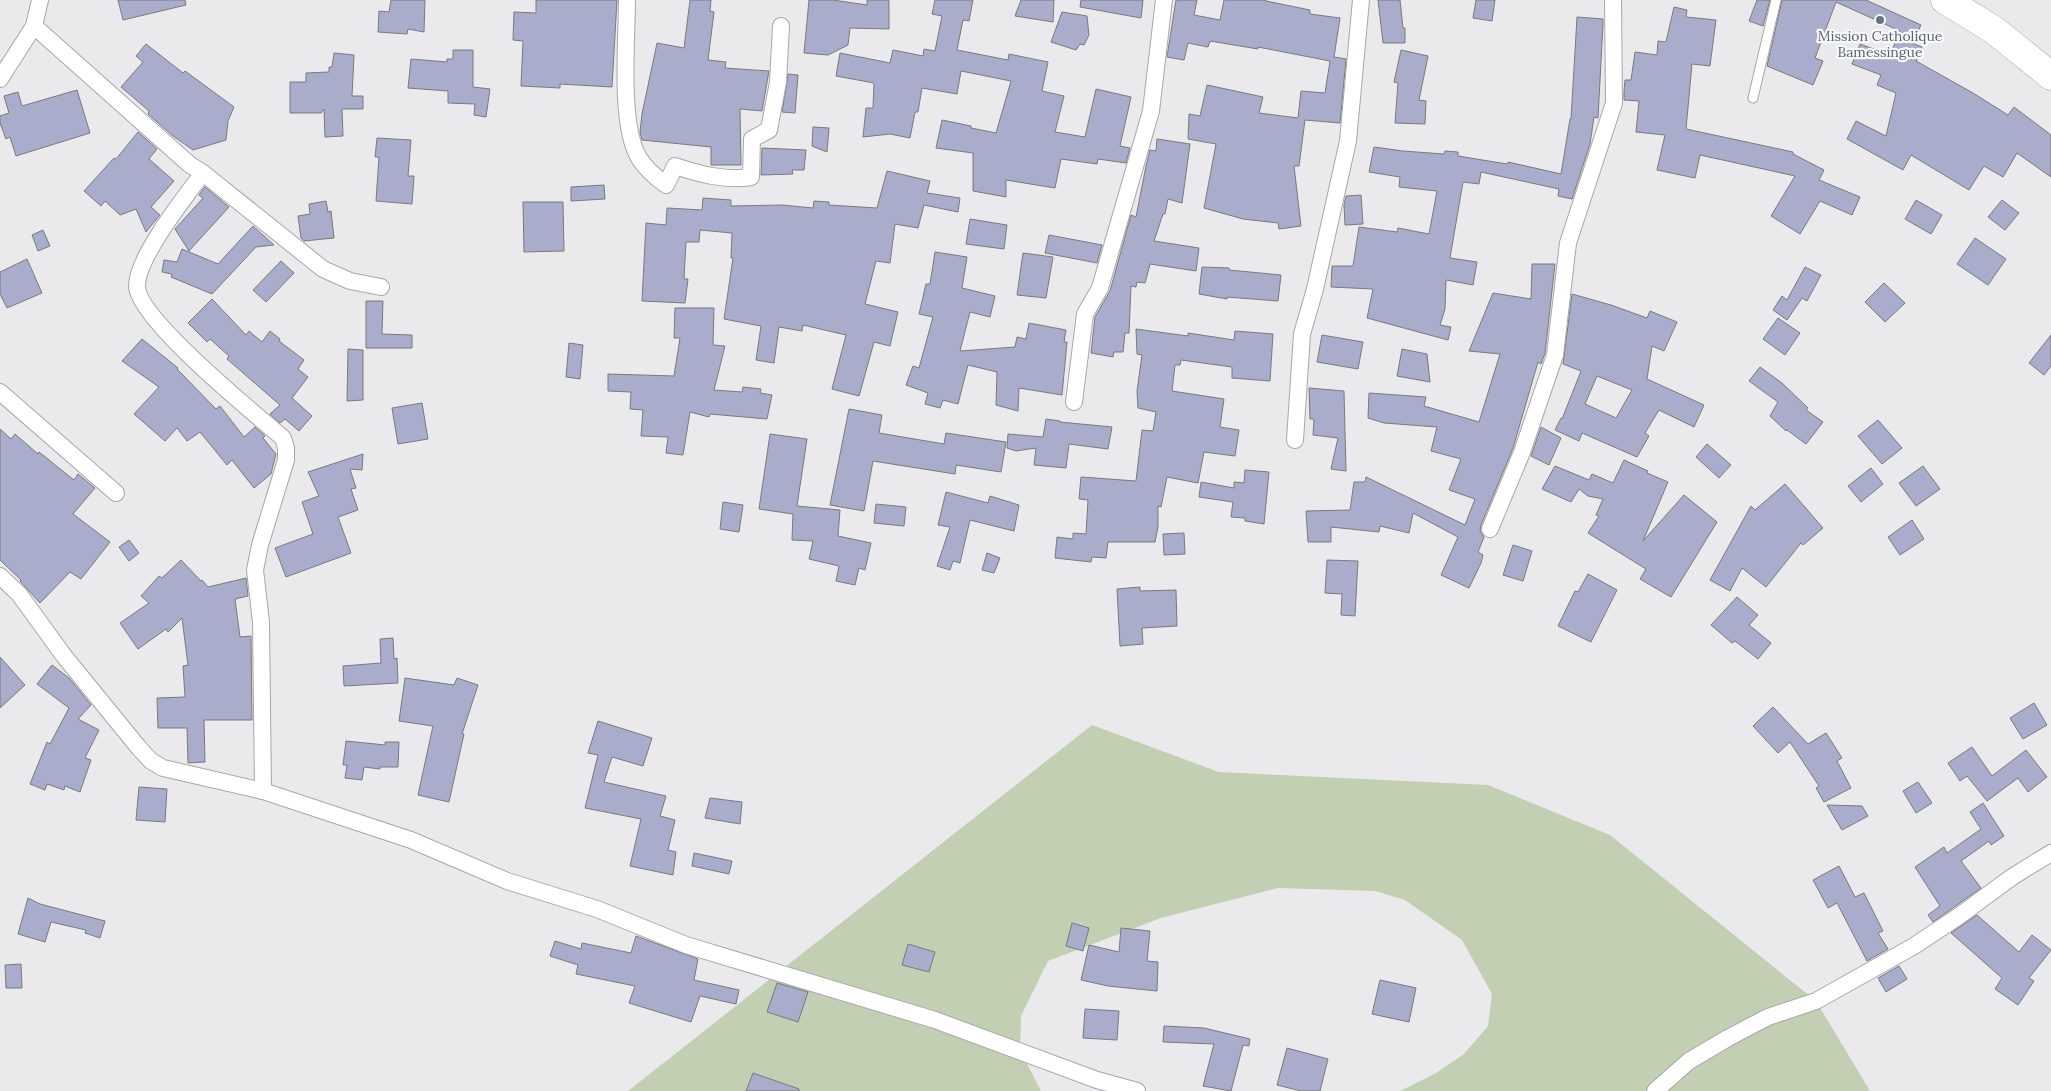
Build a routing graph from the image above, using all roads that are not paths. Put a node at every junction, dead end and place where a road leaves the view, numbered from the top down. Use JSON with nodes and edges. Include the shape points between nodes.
{"nodes":[{"id":1,"x":40,"y":0,"type":"edge"},
{"id":2,"x":628,"y":0,"type":"edge"},
{"id":3,"x":1164,"y":0,"type":"edge"},
{"id":4,"x":1361,"y":0,"type":"edge"},
{"id":5,"x":1613,"y":0,"type":"edge"},
{"id":6,"x":1776,"y":0,"type":"edge"},
{"id":7,"x":1945,"y":0,"type":"edge"},
{"id":8,"x":34,"y":26,"type":"junction"},
{"id":9,"x":781,"y":26,"type":"dead end"},
{"id":10,"x":2051,"y":76,"type":"edge"},
{"id":11,"x":0,"y":79,"type":"edge"},
{"id":12,"x":1753,"y":98,"type":"dead end"},
{"id":13,"x":203,"y":173,"type":"junction"},
{"id":14,"x":381,"y":288,"type":"dead end"},
{"id":15,"x":0,"y":392,"type":"edge"},
{"id":16,"x":1074,"y":402,"type":"dead end"},
{"id":17,"x":1295,"y":440,"type":"dead end"},
{"id":18,"x":116,"y":493,"type":"dead end"},
{"id":19,"x":1490,"y":529,"type":"dead end"},
{"id":20,"x":0,"y":576,"type":"edge"},
{"id":21,"x":263,"y":791,"type":"junction"},
{"id":22,"x":2051,"y":853,"type":"edge"},
{"id":23,"x":1136,"y":1091,"type":"edge"},
{"id":24,"x":1656,"y":1091,"type":"edge"}],
"edges":[{"from":1,"to":8,"type":"street"},
{"from":2,"to":9,"type":"street","via":[[627,113],[630,136],[638,157],[652,175],[666,185],[675,166],[703,175],[750,177],[752,139],[768,130],[778,82]]},
{"from":3,"to":16,"type":"street","via":[[1151,111],[1100,288],[1085,314]]},
{"from":4,"to":17,"type":"street","via":[[1348,141],[1302,334]]},
{"from":5,"to":19,"type":"street","via":[[1614,103],[1568,243],[1555,355],[1522,452]]},
{"from":6,"to":12,"type":"lane"},
{"from":7,"to":10,"type":"highway","via":[[1994,30]]},
{"from":8,"to":11,"type":"street"},
{"from":8,"to":13,"type":"street"},
{"from":13,"to":14,"type":"street","via":[[324,269],[350,281]]},
{"from":13,"to":21,"type":"street","via":[[163,228],[139,272],[136,288],[145,306],[170,337],[283,438],[286,448],[286,460],[255,570],[261,622]]},
{"from":15,"to":18,"type":"street"},
{"from":20,"to":21,"type":"street","via":[[19,594],[64,656],[152,761],[163,768]]},
{"from":21,"to":23,"type":"street","via":[[411,840],[507,881],[597,909],[686,945],[935,1020],[1097,1080]]},
{"from":22,"to":24,"type":"street","via":[[1914,946],[1816,1000],[1768,1018],[1728,1038],[1689,1061]]}]}
